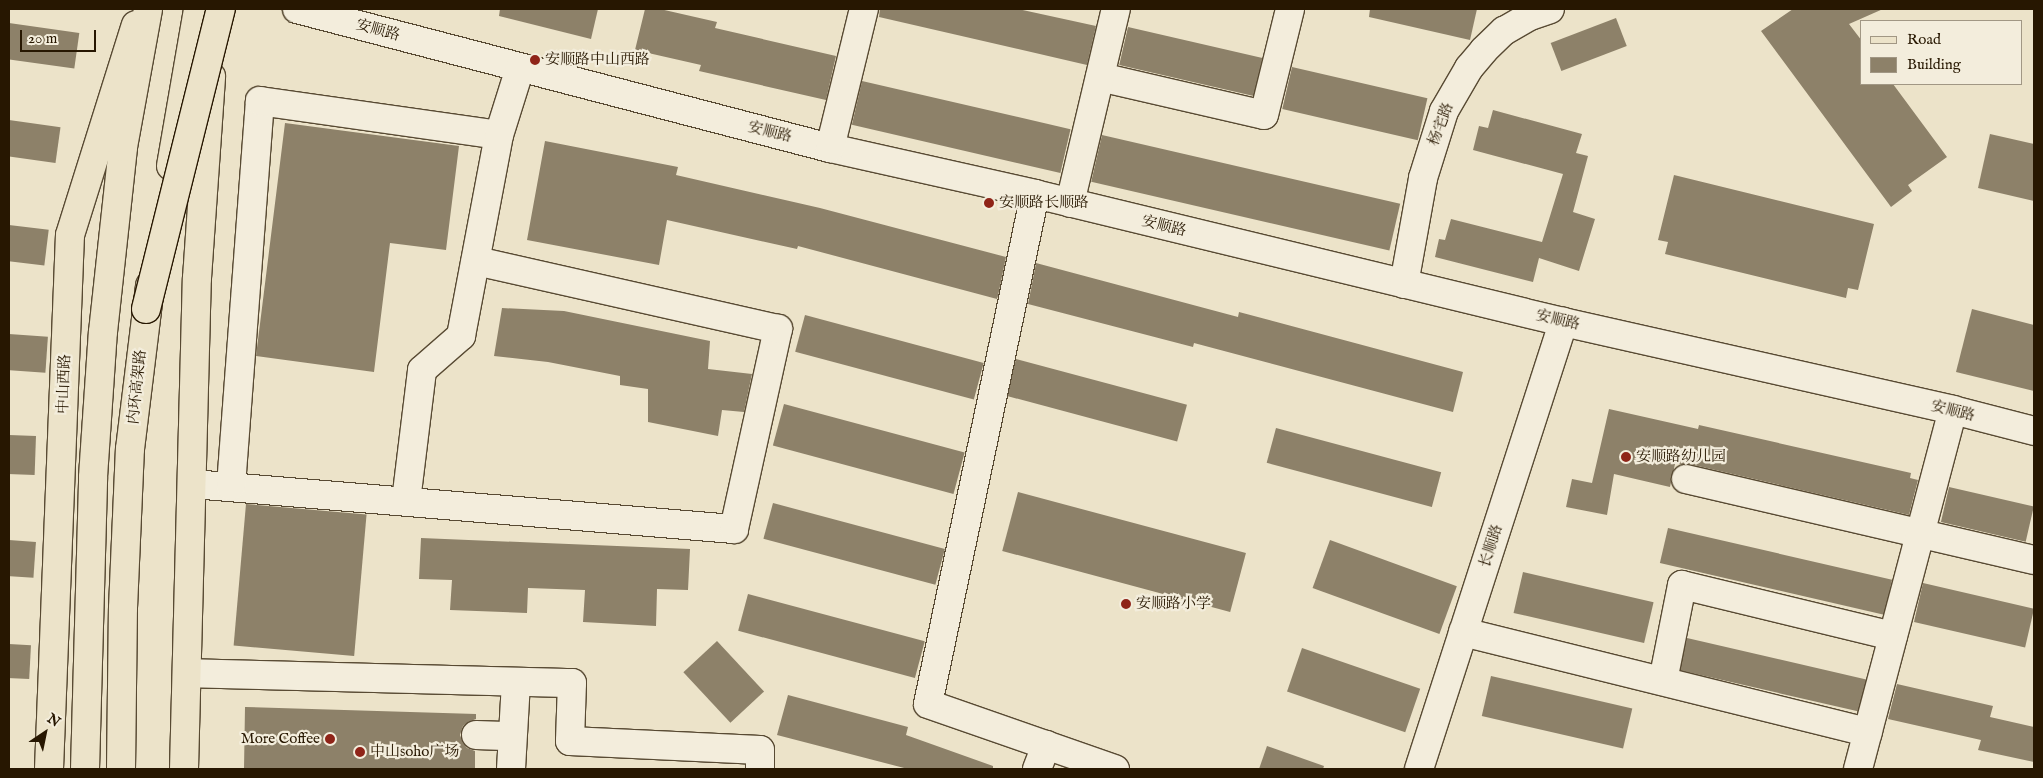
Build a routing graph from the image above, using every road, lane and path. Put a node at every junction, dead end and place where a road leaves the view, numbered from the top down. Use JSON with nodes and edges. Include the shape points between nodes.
{"nodes":[{"id":1,"x":141,"y":9,"type":"edge"},
{"id":2,"x":148,"y":9,"type":"edge"},
{"id":3,"x":198,"y":9,"type":"edge"},
{"id":4,"x":216,"y":9,"type":"edge"},
{"id":5,"x":221,"y":9,"type":"edge"},
{"id":6,"x":297,"y":9,"type":"edge"},
{"id":7,"x":864,"y":9,"type":"edge"},
{"id":8,"x":1116,"y":9,"type":"edge"},
{"id":9,"x":1290,"y":9,"type":"edge"},
{"id":10,"x":1550,"y":9,"type":"edge"},
{"id":11,"x":520,"y":68,"type":"junction"},
{"id":12,"x":1100,"y":77,"type":"junction"},
{"id":13,"x":499,"y":135,"type":"junction"},
{"id":14,"x":830,"y":148,"type":"junction"},
{"id":15,"x":1035,"y":194,"type":"junction"},
{"id":16,"x":1070,"y":203,"type":"junction"},
{"id":17,"x":476,"y":262,"type":"junction"},
{"id":18,"x":1404,"y":284,"type":"junction"},
{"id":19,"x":146,"y":309,"type":"junction"},
{"id":20,"x":1563,"y":322,"type":"junction"},
{"id":21,"x":1953,"y":410,"type":"junction"},
{"id":22,"x":2034,"y":431,"type":"edge"},
{"id":23,"x":1686,"y":479,"type":"dead end"},
{"id":24,"x":192,"y":484,"type":"junction"},
{"id":25,"x":231,"y":486,"type":"junction"},
{"id":26,"x":406,"y":501,"type":"junction"},
{"id":27,"x":1920,"y":533,"type":"junction"},
{"id":28,"x":2034,"y":560,"type":"edge"},
{"id":29,"x":1463,"y":632,"type":"junction"},
{"id":30,"x":1893,"y":636,"type":"junction"},
{"id":31,"x":187,"y":672,"type":"junction"},
{"id":32,"x":1662,"y":681,"type":"junction"},
{"id":33,"x":516,"y":682,"type":"junction"},
{"id":34,"x":1868,"y":732,"type":"junction"},
{"id":35,"x":476,"y":735,"type":"dead end"},
{"id":36,"x":512,"y":736,"type":"junction"},
{"id":37,"x":1042,"y":757,"type":"edge"},
{"id":38,"x":49,"y":769,"type":"edge"},
{"id":39,"x":85,"y":769,"type":"edge"},
{"id":40,"x":121,"y":769,"type":"edge"},
{"id":41,"x":184,"y":769,"type":"edge"},
{"id":42,"x":511,"y":769,"type":"edge"},
{"id":43,"x":760,"y":769,"type":"edge"},
{"id":44,"x":1115,"y":769,"type":"edge"},
{"id":45,"x":1419,"y":769,"type":"edge"},
{"id":46,"x":1858,"y":769,"type":"edge"}],
"edges":[{"from":1,"to":38,"type":"main road","name":"中山西路","via":[[70,235]]},
{"from":2,"to":39,"type":"main road","via":[[123,147],[103,332],[93,477]]},
{"from":3,"to":19,"type":"main road","name":"内环高架路","bridge":true},
{"from":4,"to":24,"type":"main road","via":[[197,278]]},
{"from":5,"to":19,"type":"main road","bridge":true},
{"from":6,"to":11,"type":"street","name":"安顺路"},
{"from":7,"to":14,"type":"street"},
{"from":8,"to":12,"type":"street"},
{"from":9,"to":12,"type":"street","via":[[1264,114]]},
{"from":10,"to":18,"type":"street","name":"杨宅路","via":[[1504,31],[1484,50],[1469,68],[1444,111],[1423,178]]},
{"from":11,"to":13,"type":"street"},
{"from":11,"to":14,"type":"street","name":"安顺路"},
{"from":12,"to":16,"type":"street"},
{"from":13,"to":17,"type":"street"},
{"from":13,"to":25,"type":"street","via":[[260,101]]},
{"from":14,"to":15,"type":"street","name":"安顺路"},
{"from":15,"to":16,"type":"street","name":"安顺路"},
{"from":15,"to":37,"type":"street","via":[[928,704]]},
{"from":16,"to":18,"type":"street","name":"安顺路"},
{"from":17,"to":26,"type":"street","via":[[460,336],[422,370]]},
{"from":17,"to":26,"type":"street","via":[[778,329],[734,529]]},
{"from":18,"to":20,"type":"street","name":"安顺路"},
{"from":19,"to":40,"type":"main road","name":"内环高架路","via":[[130,449],[123,608]]},
{"from":20,"to":21,"type":"street","name":"安顺路"},
{"from":20,"to":29,"type":"street","name":"长顺路"},
{"from":21,"to":22,"type":"street","name":"安顺路"},
{"from":21,"to":27,"type":"street"},
{"from":23,"to":27,"type":"street"},
{"from":24,"to":25,"type":"street"},
{"from":24,"to":31,"type":"main road"},
{"from":25,"to":26,"type":"street"},
{"from":27,"to":28,"type":"street"},
{"from":27,"to":30,"type":"street"},
{"from":29,"to":32,"type":"street"},
{"from":29,"to":45,"type":"street","name":"长顺路"},
{"from":30,"to":32,"type":"street","via":[[1682,585]]},
{"from":30,"to":34,"type":"street"},
{"from":31,"to":33,"type":"street"},
{"from":31,"to":41,"type":"main road"},
{"from":32,"to":34,"type":"street"},
{"from":33,"to":36,"type":"street"},
{"from":33,"to":43,"type":"street","via":[[572,683],[570,741],[760,750]]},
{"from":34,"to":46,"type":"street"},
{"from":35,"to":36,"type":"street"},
{"from":36,"to":42,"type":"street"},
{"from":37,"to":44,"type":"street"}]}
